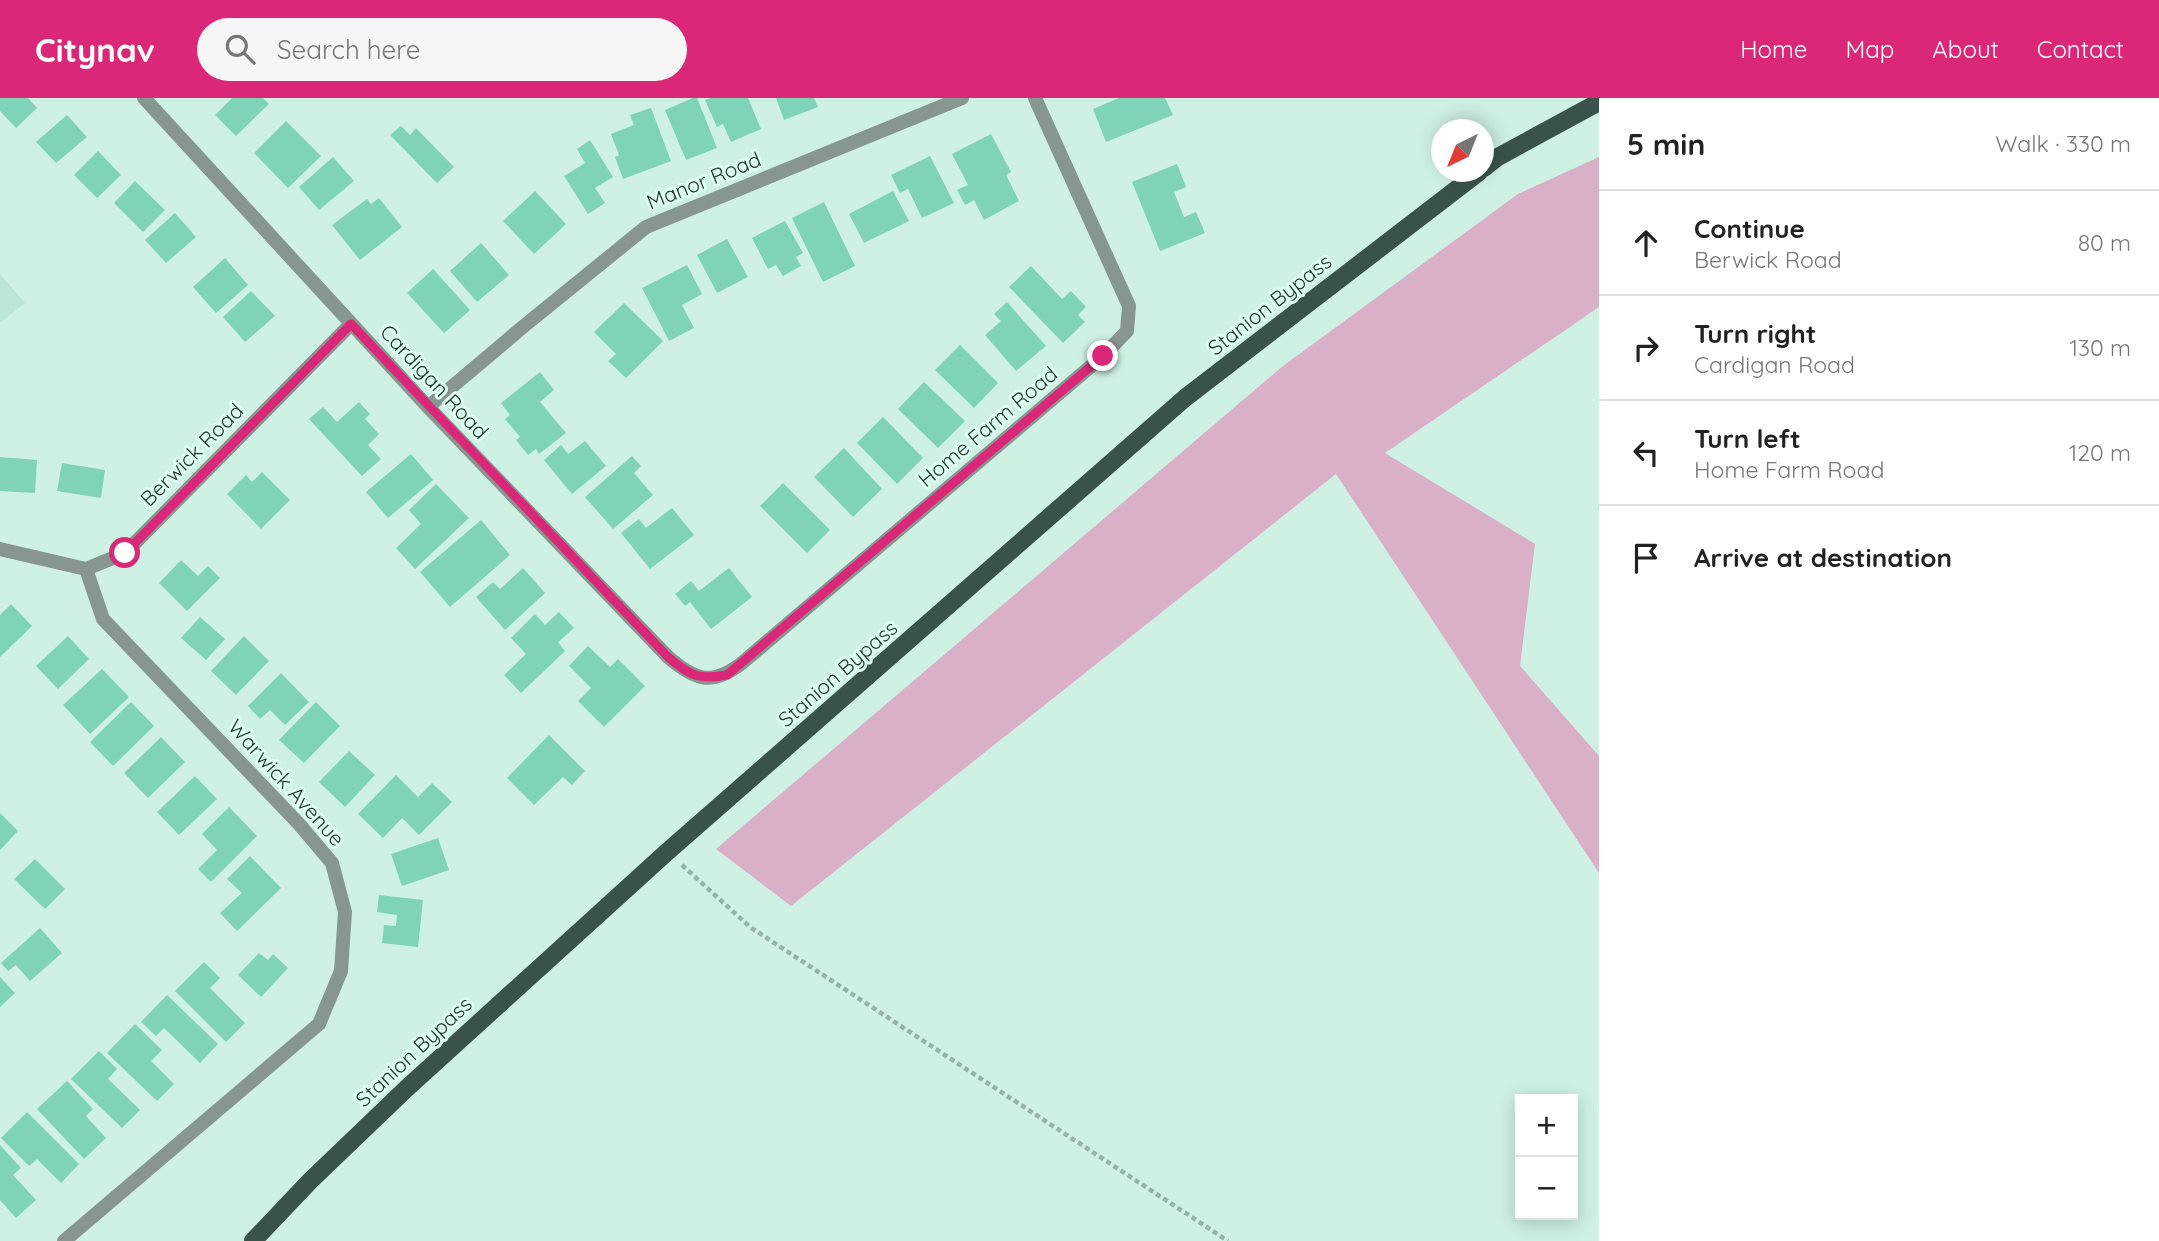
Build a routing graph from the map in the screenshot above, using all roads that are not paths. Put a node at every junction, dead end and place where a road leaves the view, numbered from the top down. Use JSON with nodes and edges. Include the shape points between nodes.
{"nodes":[{"id":1,"x":144,"y":98,"type":"edge"},
{"id":2,"x":962,"y":98,"type":"edge"},
{"id":3,"x":1035,"y":98,"type":"edge"},
{"id":4,"x":1599,"y":102,"type":"edge"},
{"id":5,"x":1494,"y":161,"type":"edge"},
{"id":6,"x":1465,"y":182,"type":"edge"},
{"id":7,"x":351,"y":324,"type":"junction"},
{"id":8,"x":428,"y":407,"type":"junction"},
{"id":9,"x":0,"y":549,"type":"edge"},
{"id":10,"x":86,"y":569,"type":"junction"},
{"id":11,"x":706,"y":678,"type":"joint"},
{"id":12,"x":64,"y":1241,"type":"edge"},
{"id":13,"x":253,"y":1241,"type":"edge"}],
"edges":[{"from":1,"to":7,"type":"street","name":"Cardigan Road"},
{"from":2,"to":8,"type":"street","name":"Manor Road","via":[[646,227]]},
{"from":3,"to":11,"type":"street","name":"Home Farm Road","via":[[1129,306],[1127,331],[743,663],[727,675]]},
{"from":4,"to":5,"type":"main road","name":"Stanion Bypass"},
{"from":6,"to":13,"type":"main road","name":"Stanion Bypass","via":[[1185,398],[667,852],[407,1088]]},
{"from":7,"to":8,"type":"street","name":"Cardigan Road"},
{"from":7,"to":10,"type":"street","name":"Berwick Road","via":[[125,553]]},
{"from":8,"to":11,"type":"street","name":"Cardigan Road","via":[[668,657],[686,672]]},
{"from":9,"to":10,"type":"street"},
{"from":10,"to":12,"type":"street","name":"Warwick Avenue","via":[[103,619],[332,863],[345,912],[341,971],[319,1024]]}]}
